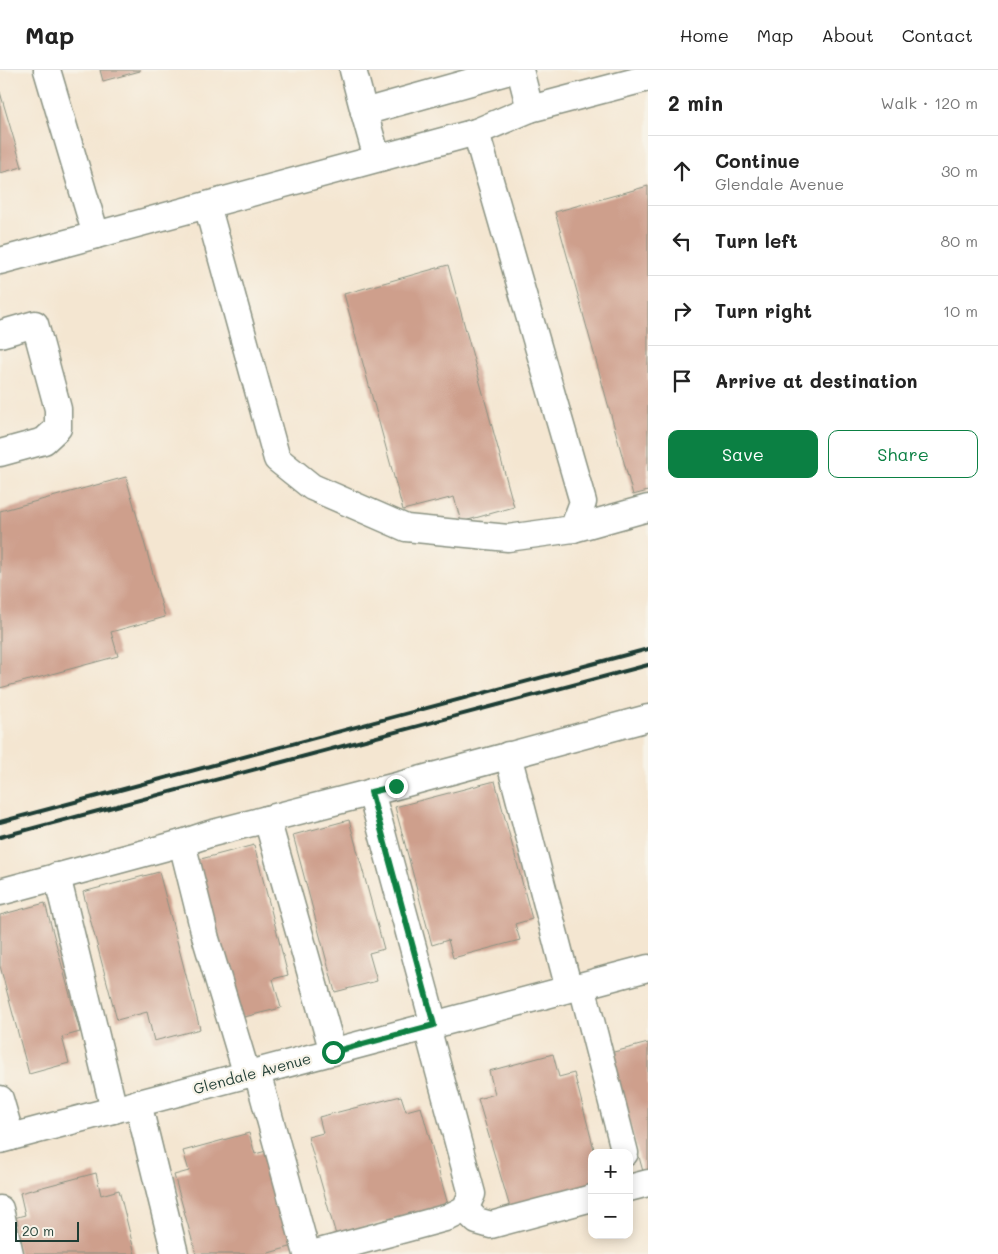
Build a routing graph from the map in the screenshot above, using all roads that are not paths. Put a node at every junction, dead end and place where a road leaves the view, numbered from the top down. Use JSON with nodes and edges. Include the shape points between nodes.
{"nodes":[{"id":1,"x":47,"y":70,"type":"edge"},
{"id":2,"x":353,"y":70,"type":"edge"},
{"id":3,"x":513,"y":70,"type":"edge"},
{"id":4,"x":520,"y":70,"type":"edge"},
{"id":5,"x":648,"y":78,"type":"edge"},
{"id":6,"x":530,"y":109,"type":"junction"},
{"id":7,"x":364,"y":112,"type":"junction"},
{"id":8,"x":476,"y":132,"type":"junction"},
{"id":9,"x":377,"y":158,"type":"junction"},
{"id":10,"x":207,"y":204,"type":"junction"},
{"id":11,"x":96,"y":235,"type":"junction"},
{"id":12,"x":0,"y":261,"type":"edge"},
{"id":13,"x":0,"y":334,"type":"edge"},
{"id":14,"x":0,"y":453,"type":"edge"},
{"id":15,"x":648,"y":508,"type":"edge"},
{"id":16,"x":573,"y":529,"type":"junction"},
{"id":17,"x":648,"y":718,"type":"edge"},
{"id":18,"x":508,"y":755,"type":"junction"},
{"id":19,"x":371,"y":792,"type":"junction"},
{"id":20,"x":267,"y":819,"type":"junction"},
{"id":21,"x":182,"y":843,"type":"junction"},
{"id":22,"x":57,"y":876,"type":"junction"},
{"id":23,"x":0,"y":892,"type":"edge"},
{"id":24,"x":648,"y":968,"type":"edge"},
{"id":25,"x":576,"y":988,"type":"junction"},
{"id":26,"x":430,"y":1026,"type":"junction"},
{"id":27,"x":333,"y":1052,"type":"junction"},
{"id":28,"x":252,"y":1073,"type":"junction"},
{"id":29,"x":0,"y":1099,"type":"edge"},
{"id":30,"x":126,"y":1107,"type":"junction"},
{"id":31,"x":6,"y":1138,"type":"edge"},
{"id":32,"x":624,"y":1149,"type":"edge"},
{"id":33,"x":588,"y":1199,"type":"edge"},
{"id":34,"x":0,"y":1209,"type":"edge"},
{"id":35,"x":464,"y":1209,"type":"junction"},
{"id":36,"x":10,"y":1254,"type":"edge"},
{"id":37,"x":174,"y":1254,"type":"edge"},
{"id":38,"x":307,"y":1254,"type":"edge"},
{"id":39,"x":312,"y":1254,"type":"edge"}],
"edges":[{"from":1,"to":11,"type":"street"},
{"from":2,"to":7,"type":"street"},
{"from":3,"to":7,"type":"street"},
{"from":4,"to":6,"type":"street"},
{"from":5,"to":6,"type":"street"},
{"from":6,"to":8,"type":"street"},
{"from":7,"to":9,"type":"street"},
{"from":8,"to":9,"type":"street"},
{"from":8,"to":16,"type":"street","via":[[583,502]]},
{"from":9,"to":10,"type":"street"},
{"from":10,"to":11,"type":"street"},
{"from":10,"to":16,"type":"street","via":[[277,458],[312,487],[406,528],[508,538]]},
{"from":11,"to":12,"type":"street"},
{"from":13,"to":14,"type":"street","via":[[35,324],[58,409],[58,428],[44,440]]},
{"from":15,"to":16,"type":"street"},
{"from":17,"to":18,"type":"street"},
{"from":18,"to":19,"type":"street"},
{"from":18,"to":25,"type":"street"},
{"from":19,"to":20,"type":"street"},
{"from":19,"to":26,"type":"street"},
{"from":20,"to":21,"type":"street"},
{"from":20,"to":27,"type":"street"},
{"from":21,"to":22,"type":"street"},
{"from":21,"to":28,"type":"street","via":[[206,938]]},
{"from":22,"to":23,"type":"street"},
{"from":22,"to":30,"type":"street"},
{"from":24,"to":25,"type":"street","name":"Glendale Avenue"},
{"from":25,"to":26,"type":"street","name":"Glendale Avenue"},
{"from":25,"to":32,"type":"street"},
{"from":26,"to":27,"type":"street","name":"Glendale Avenue"},
{"from":26,"to":35,"type":"street","via":[[472,1194]]},
{"from":27,"to":28,"type":"street","name":"Glendale Avenue"},
{"from":28,"to":30,"type":"street","name":"Glendale Avenue"},
{"from":28,"to":38,"type":"street"},
{"from":29,"to":31,"type":"street"},
{"from":30,"to":31,"type":"street","name":"Glendale Avenue"},
{"from":30,"to":37,"type":"street"},
{"from":33,"to":35,"type":"street","via":[[490,1225],[477,1221]]},
{"from":34,"to":36,"type":"street"},
{"from":35,"to":39,"type":"street","via":[[449,1217]]}]}
